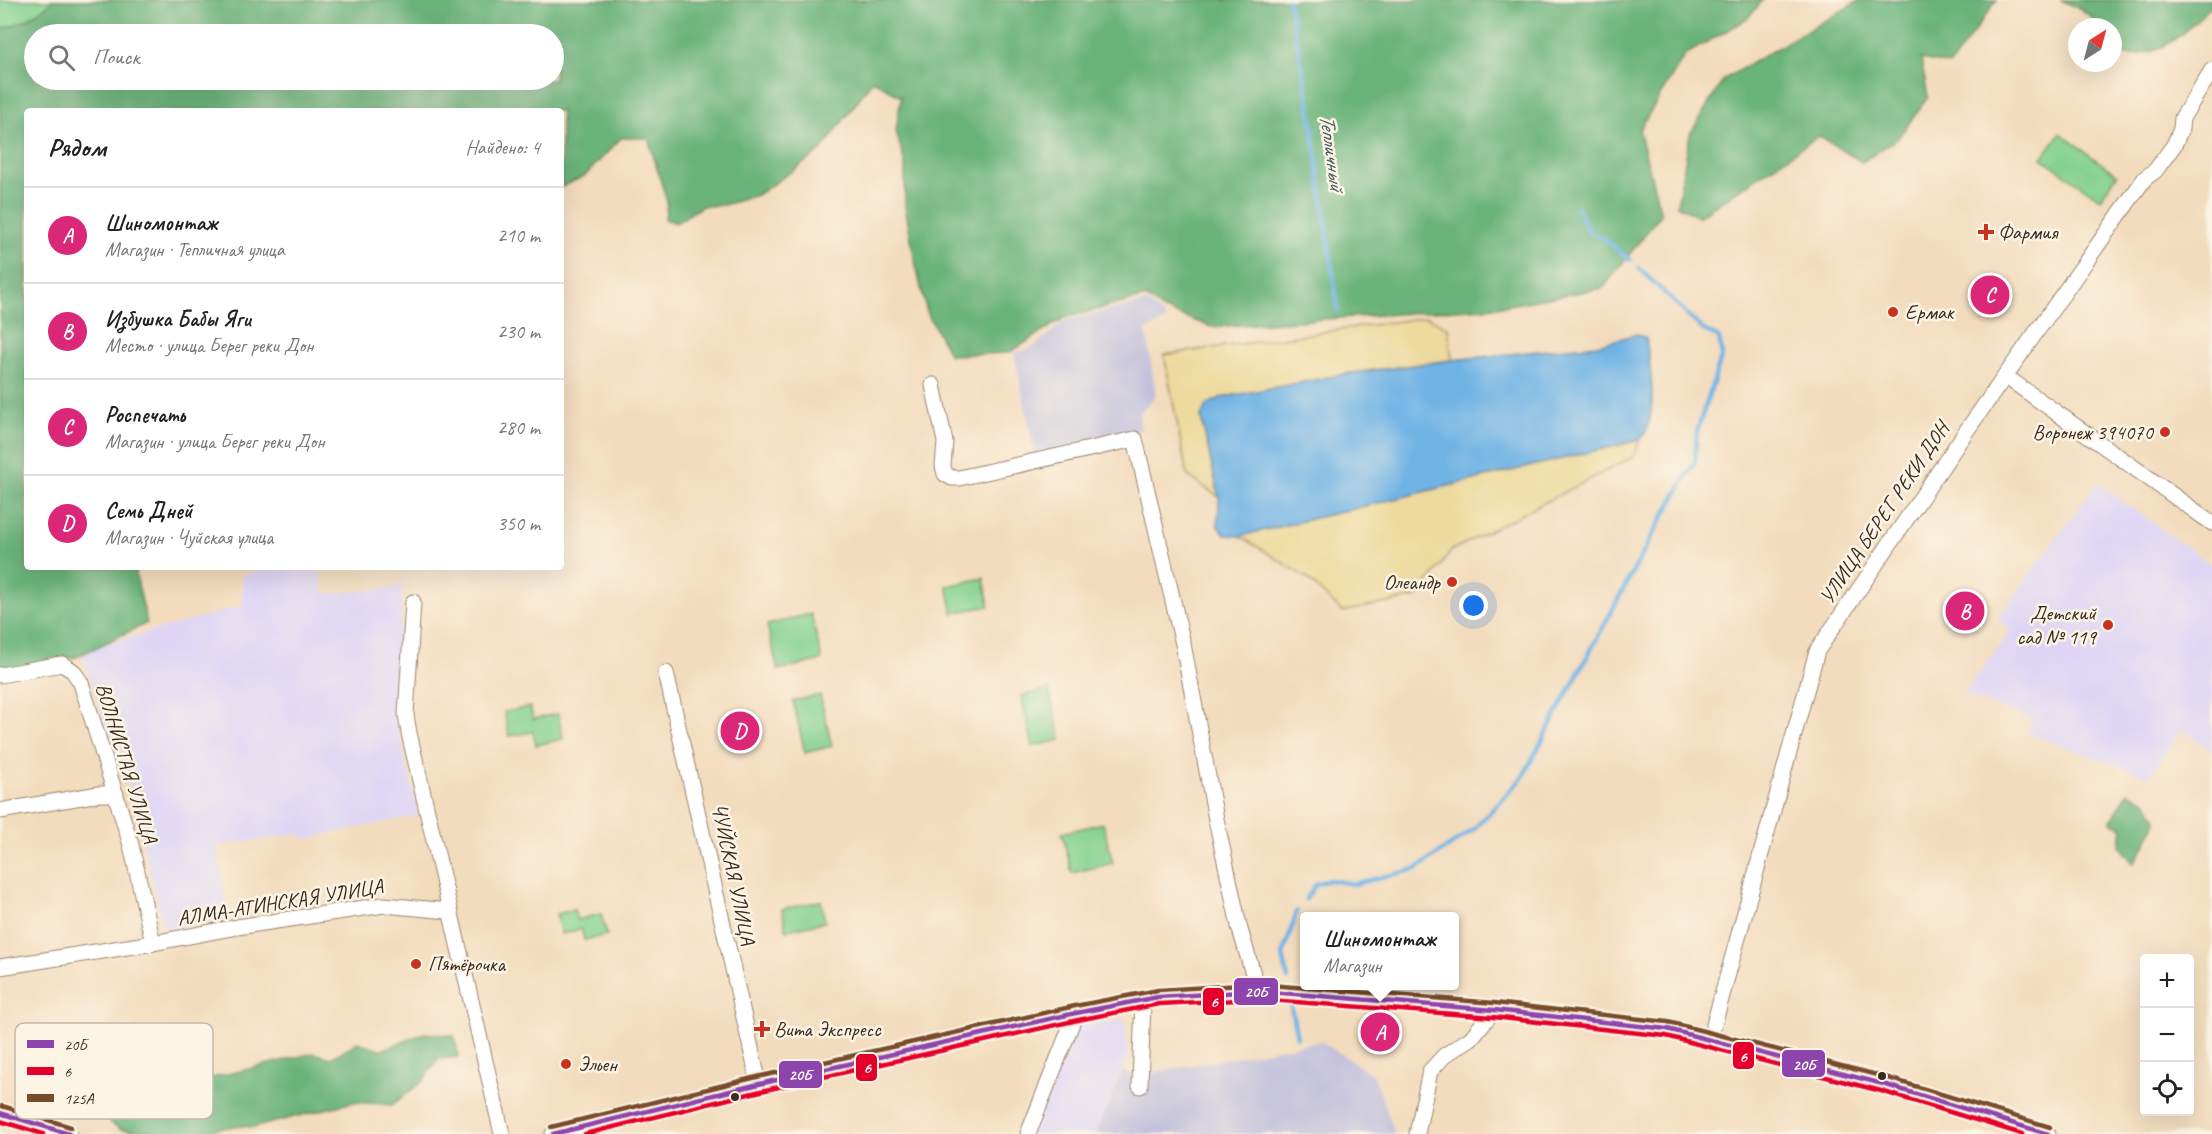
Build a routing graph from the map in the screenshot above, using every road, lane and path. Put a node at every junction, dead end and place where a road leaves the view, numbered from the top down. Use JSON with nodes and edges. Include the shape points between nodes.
{"nodes":[{"id":1,"x":2212,"y":70,"type":"edge"},
{"id":2,"x":2005,"y":376,"type":"junction"},
{"id":3,"x":933,"y":385,"type":"dead end"},
{"id":4,"x":2212,"y":523,"type":"edge"},
{"id":5,"x":413,"y":602,"type":"dead end"},
{"id":6,"x":666,"y":673,"type":"dead end"},
{"id":7,"x":0,"y":675,"type":"edge"},
{"id":8,"x":116,"y":794,"type":"junction"},
{"id":9,"x":0,"y":811,"type":"edge"},
{"id":10,"x":449,"y":911,"type":"junction"},
{"id":11,"x":153,"y":944,"type":"junction"},
{"id":12,"x":0,"y":967,"type":"edge"},
{"id":13,"x":1258,"y":991,"type":"junction"},
{"id":14,"x":1143,"y":1000,"type":"junction"},
{"id":15,"x":1494,"y":1010,"type":"junction"},
{"id":16,"x":1076,"y":1013,"type":"junction"},
{"id":17,"x":1710,"y":1039,"type":"junction"},
{"id":18,"x":759,"y":1084,"type":"junction"},
{"id":19,"x":1140,"y":1086,"type":"dead end"},
{"id":20,"x":0,"y":1113,"type":"edge"},
{"id":21,"x":15,"y":1118,"type":"edge"},
{"id":22,"x":20,"y":1119,"type":"edge"},
{"id":23,"x":69,"y":1134,"type":"edge"},
{"id":24,"x":502,"y":1134,"type":"edge"},
{"id":25,"x":553,"y":1134,"type":"edge"},
{"id":26,"x":1028,"y":1134,"type":"edge"},
{"id":27,"x":1417,"y":1134,"type":"edge"},
{"id":28,"x":2048,"y":1134,"type":"edge"}],
"edges":[{"from":1,"to":2,"type":"street","name":"УЛИЦА БЕРЕГ РЕКИ ДОН","via":[[2182,118],[2174,145],[2145,178]]},
{"from":2,"to":4,"type":"street"},
{"from":2,"to":17,"type":"street","name":"УЛИЦА БЕРЕГ РЕКИ ДОН","via":[[1817,651]]},
{"from":3,"to":13,"type":"street","via":[[945,442],[943,466],[945,474],[952,478],[1135,439],[1183,644],[1239,926]]},
{"from":5,"to":10,"type":"street","via":[[408,733]]},
{"from":6,"to":18,"type":"street","name":"ЧУЙСКАЯ УЛИЦА"},
{"from":7,"to":8,"type":"street","name":"ВОЛНИСТАЯ УЛИЦА","via":[[62,664],[73,670],[81,683]]},
{"from":8,"to":9,"type":"street"},
{"from":8,"to":11,"type":"street","name":"ВОЛНИСТАЯ УЛИЦА"},
{"from":10,"to":11,"type":"street","name":"АЛМА-АТИНСКАЯ УЛИЦА","via":[[384,905]]},
{"from":10,"to":24,"type":"street"},
{"from":11,"to":12,"type":"street","name":"АЛМА-АТИНСКАЯ УЛИЦА"},
{"from":13,"to":14,"type":"street"},
{"from":13,"to":15,"type":"street"},
{"from":14,"to":16,"type":"street"},
{"from":14,"to":19,"type":"street"},
{"from":15,"to":17,"type":"street","via":[[1667,1029]]},
{"from":15,"to":27,"type":"street","via":[[1471,1038],[1445,1055],[1430,1071]]},
{"from":16,"to":18,"type":"street"},
{"from":16,"to":26,"type":"street"},
{"from":17,"to":28,"type":"street","via":[[1883,1084]]},
{"from":18,"to":25,"type":"street"},
{"from":20,"to":21,"type":"street"},
{"from":22,"to":23,"type":"street"}]}
